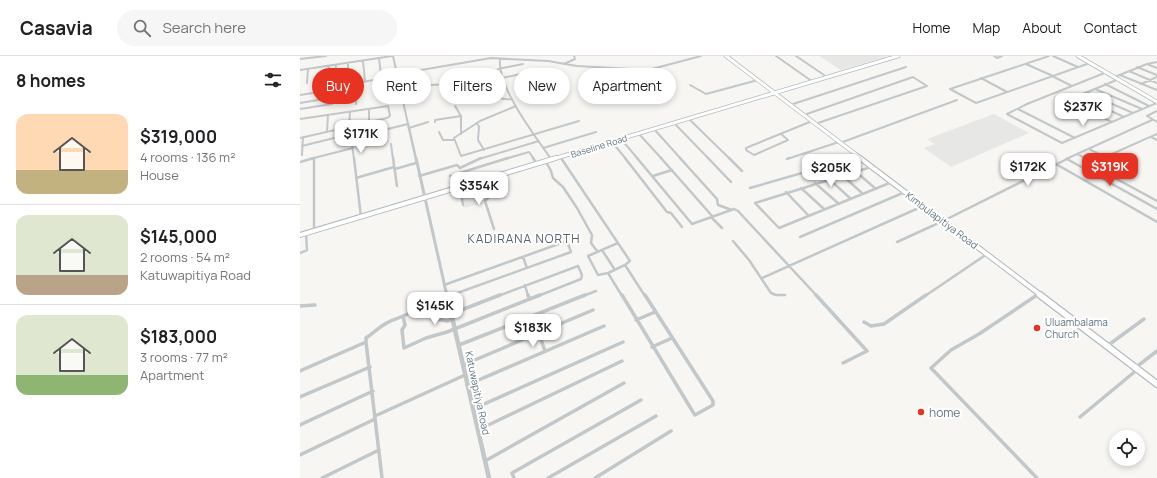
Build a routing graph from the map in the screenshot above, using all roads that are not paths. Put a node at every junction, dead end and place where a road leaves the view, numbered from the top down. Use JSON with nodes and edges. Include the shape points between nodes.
{"nodes":[{"id":1,"x":321,"y":56,"type":"edge"},
{"id":2,"x":326,"y":56,"type":"edge"},
{"id":3,"x":393,"y":56,"type":"edge"},
{"id":4,"x":574,"y":56,"type":"edge"},
{"id":5,"x":701,"y":56,"type":"edge"},
{"id":6,"x":726,"y":56,"type":"edge"},
{"id":7,"x":776,"y":56,"type":"edge"},
{"id":8,"x":796,"y":56,"type":"edge"},
{"id":9,"x":898,"y":56,"type":"edge"},
{"id":10,"x":994,"y":56,"type":"edge"},
{"id":11,"x":1002,"y":56,"type":"edge"},
{"id":12,"x":1049,"y":56,"type":"edge"},
{"id":13,"x":1053,"y":56,"type":"edge"},
{"id":14,"x":1078,"y":56,"type":"edge"},
{"id":15,"x":889,"y":57,"type":"edge"},
{"id":16,"x":379,"y":58,"type":"junction"},
{"id":17,"x":300,"y":59,"type":"edge"},
{"id":18,"x":500,"y":59,"type":"junction"},
{"id":19,"x":363,"y":61,"type":"junction"},
{"id":20,"x":1157,"y":62,"type":"edge"},
{"id":21,"x":348,"y":63,"type":"junction"},
{"id":22,"x":523,"y":64,"type":"dead end"},
{"id":23,"x":564,"y":64,"type":"junction"},
{"id":24,"x":1026,"y":64,"type":"junction"},
{"id":25,"x":1087,"y":64,"type":"dead end"},
{"id":26,"x":1147,"y":64,"type":"junction"},
{"id":27,"x":336,"y":65,"type":"junction"},
{"id":28,"x":329,"y":66,"type":"joint"},
{"id":29,"x":906,"y":66,"type":"dead end"},
{"id":30,"x":1078,"y":67,"type":"junction"},
{"id":31,"x":1137,"y":67,"type":"junction"},
{"id":32,"x":380,"y":68,"type":"edge"},
{"id":33,"x":396,"y":68,"type":"edge"},
{"id":34,"x":431,"y":68,"type":"edge"},
{"id":35,"x":498,"y":68,"type":"edge"},
{"id":36,"x":503,"y":68,"type":"edge"},
{"id":37,"x":1157,"y":68,"type":"edge"},
{"id":38,"x":308,"y":69,"type":"junction"},
{"id":39,"x":300,"y":70,"type":"edge"},
{"id":40,"x":1129,"y":71,"type":"junction"},
{"id":41,"x":1107,"y":72,"type":"junction"},
{"id":42,"x":1052,"y":76,"type":"junction"},
{"id":43,"x":1157,"y":76,"type":"edge"},
{"id":44,"x":827,"y":77,"type":"junction"},
{"id":45,"x":1118,"y":77,"type":"junction"},
{"id":46,"x":981,"y":78,"type":"junction"},
{"id":47,"x":372,"y":80,"type":"edge"},
{"id":48,"x":758,"y":80,"type":"junction"},
{"id":49,"x":1150,"y":80,"type":"junction"},
{"id":50,"x":365,"y":81,"type":"joint"},
{"id":51,"x":813,"y":82,"type":"junction"},
{"id":52,"x":307,"y":83,"type":"dead end"},
{"id":53,"x":1157,"y":83,"type":"edge"},
{"id":54,"x":1105,"y":84,"type":"junction"},
{"id":55,"x":1141,"y":84,"type":"junction"},
{"id":56,"x":690,"y":85,"type":"dead end"},
{"id":57,"x":431,"y":86,"type":"edge"},
{"id":58,"x":506,"y":86,"type":"edge"},
{"id":59,"x":1072,"y":86,"type":"junction"},
{"id":60,"x":1095,"y":89,"type":"junction"},
{"id":61,"x":1157,"y":90,"type":"edge"},
{"id":62,"x":1007,"y":92,"type":"junction"},
{"id":63,"x":312,"y":93,"type":"edge"},
{"id":64,"x":775,"y":93,"type":"junction"},
{"id":65,"x":1088,"y":93,"type":"junction"},
{"id":66,"x":300,"y":95,"type":"edge"},
{"id":67,"x":1079,"y":96,"type":"junction"},
{"id":68,"x":512,"y":99,"type":"junction"},
{"id":69,"x":957,"y":100,"type":"dead end"},
{"id":70,"x":1067,"y":100,"type":"junction"},
{"id":71,"x":312,"y":101,"type":"edge"},
{"id":72,"x":1157,"y":102,"type":"edge"},
{"id":73,"x":300,"y":103,"type":"edge"},
{"id":74,"x":1061,"y":103,"type":"dead end"},
{"id":75,"x":332,"y":104,"type":"edge"},
{"id":76,"x":403,"y":104,"type":"edge"},
{"id":77,"x":790,"y":105,"type":"junction"},
{"id":78,"x":455,"y":106,"type":"dead end"},
{"id":79,"x":516,"y":106,"type":"junction"},
{"id":80,"x":1148,"y":106,"type":"junction"},
{"id":81,"x":300,"y":109,"type":"edge"},
{"id":82,"x":369,"y":109,"type":"junction"},
{"id":83,"x":1018,"y":109,"type":"junction"},
{"id":84,"x":1142,"y":109,"type":"junction"},
{"id":85,"x":350,"y":112,"type":"junction"},
{"id":86,"x":1157,"y":112,"type":"edge"},
{"id":87,"x":1133,"y":113,"type":"junction"},
{"id":88,"x":328,"y":115,"type":"junction"},
{"id":89,"x":804,"y":115,"type":"junction"},
{"id":90,"x":461,"y":116,"type":"junction"},
{"id":91,"x":1124,"y":118,"type":"junction"},
{"id":92,"x":300,"y":119,"type":"edge"},
{"id":93,"x":689,"y":119,"type":"junction"},
{"id":94,"x":1152,"y":120,"type":"junction"},
{"id":95,"x":579,"y":121,"type":"dead end"},
{"id":96,"x":369,"y":122,"type":"junction"},
{"id":97,"x":428,"y":122,"type":"dead end"},
{"id":98,"x":435,"y":122,"type":"dead end"},
{"id":99,"x":814,"y":122,"type":"junction"},
{"id":100,"x":1112,"y":122,"type":"junction"},
{"id":101,"x":1157,"y":122,"type":"edge"},
{"id":102,"x":477,"y":123,"type":"junction"},
{"id":103,"x":674,"y":123,"type":"junction"},
{"id":104,"x":355,"y":125,"type":"junction"},
{"id":105,"x":349,"y":126,"type":"junction"},
{"id":106,"x":408,"y":126,"type":"junction"},
{"id":107,"x":654,"y":129,"type":"junction"},
{"id":108,"x":327,"y":132,"type":"junction"},
{"id":109,"x":438,"y":132,"type":"dead end"},
{"id":110,"x":596,"y":132,"type":"dead end"},
{"id":111,"x":461,"y":134,"type":"junction"},
{"id":112,"x":534,"y":134,"type":"junction"},
{"id":113,"x":639,"y":134,"type":"junction"},
{"id":114,"x":781,"y":134,"type":"junction"},
{"id":115,"x":1157,"y":134,"type":"edge"},
{"id":116,"x":1151,"y":137,"type":"junction"},
{"id":117,"x":301,"y":138,"type":"edge"},
{"id":118,"x":1075,"y":138,"type":"junction"},
{"id":119,"x":621,"y":139,"type":"junction"},
{"id":120,"x":454,"y":140,"type":"junction"},
{"id":121,"x":1157,"y":140,"type":"edge"},
{"id":122,"x":538,"y":141,"type":"junction"},
{"id":123,"x":612,"y":142,"type":"junction"},
{"id":124,"x":840,"y":142,"type":"junction"},
{"id":125,"x":391,"y":144,"type":"dead end"},
{"id":126,"x":302,"y":146,"type":"junction"},
{"id":127,"x":353,"y":148,"type":"junction"},
{"id":128,"x":543,"y":148,"type":"junction"},
{"id":129,"x":1088,"y":149,"type":"junction"},
{"id":130,"x":484,"y":150,"type":"junction"},
{"id":131,"x":302,"y":154,"type":"dead end"},
{"id":132,"x":1077,"y":154,"type":"junction"},
{"id":133,"x":858,"y":157,"type":"junction"},
{"id":134,"x":560,"y":158,"type":"junction"},
{"id":135,"x":827,"y":158,"type":"dead end"},
{"id":136,"x":1105,"y":158,"type":"junction"},
{"id":137,"x":314,"y":159,"type":"junction"},
{"id":138,"x":787,"y":159,"type":"dead end"},
{"id":139,"x":1067,"y":159,"type":"junction"},
{"id":140,"x":551,"y":160,"type":"junction"},
{"id":141,"x":300,"y":162,"type":"edge"},
{"id":142,"x":546,"y":162,"type":"junction"},
{"id":143,"x":416,"y":163,"type":"junction"},
{"id":144,"x":537,"y":164,"type":"junction"},
{"id":145,"x":832,"y":164,"type":"junction"},
{"id":146,"x":1056,"y":164,"type":"junction"},
{"id":147,"x":871,"y":167,"type":"junction"},
{"id":148,"x":394,"y":168,"type":"junction"},
{"id":149,"x":672,"y":170,"type":"junction"},
{"id":150,"x":742,"y":171,"type":"dead end"},
{"id":151,"x":855,"y":171,"type":"junction"},
{"id":152,"x":1111,"y":172,"type":"junction"},
{"id":153,"x":842,"y":175,"type":"junction"},
{"id":154,"x":419,"y":176,"type":"junction"},
{"id":155,"x":450,"y":176,"type":"dead end"},
{"id":156,"x":653,"y":176,"type":"junction"},
{"id":157,"x":356,"y":178,"type":"junction"},
{"id":158,"x":490,"y":178,"type":"junction"},
{"id":159,"x":829,"y":179,"type":"junction"},
{"id":160,"x":731,"y":182,"type":"dead end"},
{"id":161,"x":892,"y":182,"type":"junction"},
{"id":162,"x":815,"y":183,"type":"junction"},
{"id":163,"x":397,"y":186,"type":"dead end"},
{"id":164,"x":460,"y":187,"type":"junction"},
{"id":165,"x":750,"y":188,"type":"dead end"},
{"id":166,"x":801,"y":188,"type":"junction"},
{"id":167,"x":876,"y":189,"type":"junction"},
{"id":168,"x":786,"y":192,"type":"junction"},
{"id":169,"x":905,"y":192,"type":"junction"},
{"id":170,"x":863,"y":194,"type":"junction"},
{"id":171,"x":424,"y":198,"type":"junction"},
{"id":172,"x":851,"y":199,"type":"junction"},
{"id":173,"x":1157,"y":201,"type":"edge"},
{"id":174,"x":838,"y":204,"type":"junction"},
{"id":175,"x":463,"y":205,"type":"dead end"},
{"id":176,"x":923,"y":206,"type":"junction"},
{"id":177,"x":824,"y":209,"type":"junction"},
{"id":178,"x":1157,"y":209,"type":"edge"},
{"id":179,"x":732,"y":210,"type":"junction"},
{"id":180,"x":808,"y":215,"type":"junction"},
{"id":181,"x":361,"y":217,"type":"junction"},
{"id":182,"x":713,"y":217,"type":"junction"},
{"id":183,"x":943,"y":221,"type":"junction"},
{"id":184,"x":1157,"y":222,"type":"edge"},
{"id":185,"x":682,"y":227,"type":"dead end"},
{"id":186,"x":722,"y":228,"type":"dead end"},
{"id":187,"x":494,"y":229,"type":"dead end"},
{"id":188,"x":314,"y":231,"type":"junction"},
{"id":189,"x":306,"y":233,"type":"junction"},
{"id":190,"x":300,"y":235,"type":"edge"},
{"id":191,"x":800,"y":237,"type":"dead end"},
{"id":192,"x":733,"y":241,"type":"dead end"},
{"id":193,"x":897,"y":242,"type":"dead end"},
{"id":194,"x":618,"y":243,"type":"junction"},
{"id":195,"x":602,"y":250,"type":"junction"},
{"id":196,"x":597,"y":251,"type":"junction"},
{"id":197,"x":300,"y":253,"type":"edge"},
{"id":198,"x":987,"y":254,"type":"junction"},
{"id":199,"x":523,"y":257,"type":"junction"},
{"id":200,"x":625,"y":265,"type":"junction"},
{"id":201,"x":789,"y":266,"type":"junction"},
{"id":202,"x":527,"y":268,"type":"junction"},
{"id":203,"x":615,"y":270,"type":"junction"},
{"id":204,"x":608,"y":273,"type":"junction"},
{"id":205,"x":762,"y":278,"type":"junction"},
{"id":206,"x":444,"y":285,"type":"junction"},
{"id":207,"x":525,"y":285,"type":"junction"},
{"id":208,"x":596,"y":291,"type":"dead end"},
{"id":209,"x":1039,"y":294,"type":"junction"},
{"id":210,"x":785,"y":295,"type":"dead end"},
{"id":211,"x":447,"y":297,"type":"junction"},
{"id":212,"x":529,"y":298,"type":"junction"},
{"id":213,"x":315,"y":305,"type":"dead end"},
{"id":214,"x":300,"y":306,"type":"edge"},
{"id":215,"x":420,"y":309,"type":"junction"},
{"id":216,"x":593,"y":310,"type":"dead end"},
{"id":217,"x":655,"y":312,"type":"junction"},
{"id":218,"x":451,"y":314,"type":"junction"},
{"id":219,"x":403,"y":316,"type":"junction"},
{"id":220,"x":533,"y":316,"type":"junction"},
{"id":221,"x":452,"y":319,"type":"junction"},
{"id":222,"x":1144,"y":319,"type":"dead end"},
{"id":223,"x":636,"y":320,"type":"junction"},
{"id":224,"x":864,"y":322,"type":"dead end"},
{"id":225,"x":604,"y":326,"type":"dead end"},
{"id":226,"x":454,"y":328,"type":"junction"},
{"id":227,"x":539,"y":333,"type":"junction"},
{"id":228,"x":672,"y":338,"type":"junction"},
{"id":229,"x":366,"y":342,"type":"junction"},
{"id":230,"x":623,"y":342,"type":"dead end"},
{"id":231,"x":459,"y":345,"type":"junction"},
{"id":232,"x":1107,"y":346,"type":"junction"},
{"id":233,"x":652,"y":347,"type":"junction"},
{"id":234,"x":1157,"y":351,"type":"edge"},
{"id":235,"x":545,"y":352,"type":"junction"},
{"id":236,"x":622,"y":361,"type":"dead end"},
{"id":237,"x":843,"y":363,"type":"dead end"},
{"id":238,"x":463,"y":365,"type":"junction"},
{"id":239,"x":370,"y":367,"type":"junction"},
{"id":240,"x":1136,"y":368,"type":"junction"},
{"id":241,"x":300,"y":371,"type":"edge"},
{"id":242,"x":466,"y":375,"type":"junction"},
{"id":243,"x":624,"y":384,"type":"dead end"},
{"id":244,"x":1157,"y":384,"type":"edge"},
{"id":245,"x":467,"y":385,"type":"junction"},
{"id":246,"x":373,"y":391,"type":"junction"},
{"id":247,"x":300,"y":397,"type":"edge"},
{"id":248,"x":641,"y":400,"type":"dead end"},
{"id":249,"x":472,"y":409,"type":"junction"},
{"id":250,"x":656,"y":416,"type":"dead end"},
{"id":251,"x":375,"y":417,"type":"junction"},
{"id":252,"x":1080,"y":417,"type":"dead end"},
{"id":253,"x":300,"y":425,"type":"edge"},
{"id":254,"x":477,"y":430,"type":"junction"},
{"id":255,"x":671,"y":431,"type":"dead end"},
{"id":256,"x":378,"y":450,"type":"junction"},
{"id":257,"x":300,"y":455,"type":"edge"},
{"id":258,"x":485,"y":461,"type":"junction"},
{"id":259,"x":322,"y":478,"type":"edge"},
{"id":260,"x":382,"y":478,"type":"edge"},
{"id":261,"x":488,"y":478,"type":"edge"},
{"id":262,"x":514,"y":478,"type":"edge"},
{"id":263,"x":548,"y":478,"type":"edge"},
{"id":264,"x":595,"y":478,"type":"edge"},
{"id":265,"x":1037,"y":478,"type":"edge"}],
"edges":[{"from":1,"to":2,"type":"street"},
{"from":1,"to":17,"type":"street"},
{"from":3,"to":16,"type":"street"},
{"from":3,"to":33,"type":"street"},
{"from":4,"to":23,"type":"street","via":[[575,59]]},
{"from":5,"to":23,"type":"street","via":[[648,70]]},
{"from":6,"to":48,"type":"main road","name":"Kimbulapitiya Road"},
{"from":7,"to":51,"type":"street"},
{"from":8,"to":44,"type":"street"},
{"from":9,"to":15,"type":"main road","name":"Baseline Road"},
{"from":10,"to":11,"type":"street"},
{"from":12,"to":24,"type":"street"},
{"from":13,"to":30,"type":"street"},
{"from":14,"to":41,"type":"main road"},
{"from":15,"to":44,"type":"main road","name":"Baseline Road"},
{"from":16,"to":19,"type":"street"},
{"from":16,"to":32,"type":"street"},
{"from":18,"to":23,"type":"street"},
{"from":18,"to":34,"type":"street","via":[[491,58]]},
{"from":18,"to":35,"type":"street"},
{"from":19,"to":21,"type":"street"},
{"from":19,"to":50,"type":"street"},
{"from":20,"to":26,"type":"street"},
{"from":21,"to":27,"type":"street"},
{"from":21,"to":27,"type":"street","via":[[348,74],[335,77]]},
{"from":22,"to":36,"type":"street"},
{"from":24,"to":42,"type":"street"},
{"from":24,"to":46,"type":"street"},
{"from":25,"to":30,"type":"street"},
{"from":26,"to":31,"type":"street"},
{"from":26,"to":37,"type":"street"},
{"from":27,"to":28,"type":"street"},
{"from":28,"to":38,"type":"street"},
{"from":29,"to":77,"type":"street"},
{"from":30,"to":42,"type":"street"},
{"from":31,"to":40,"type":"street"},
{"from":31,"to":43,"type":"street"},
{"from":38,"to":39,"type":"street"},
{"from":38,"to":52,"type":"street"},
{"from":40,"to":45,"type":"street"},
{"from":40,"to":49,"type":"street"},
{"from":41,"to":45,"type":"main road"},
{"from":41,"to":59,"type":"street"},
{"from":42,"to":59,"type":"street"},
{"from":42,"to":62,"type":"street"},
{"from":43,"to":49,"type":"street"},
{"from":44,"to":51,"type":"main road","name":"Baseline Road"},
{"from":45,"to":54,"type":"street"},
{"from":45,"to":55,"type":"street"},
{"from":45,"to":72,"type":"main road"},
{"from":46,"to":62,"type":"street"},
{"from":46,"to":62,"type":"street","via":[[950,89],[976,103]]},
{"from":47,"to":50,"type":"street"},
{"from":48,"to":56,"type":"street","via":[[706,94]]},
{"from":48,"to":64,"type":"main road","name":"Kimbulapitiya Road"},
{"from":49,"to":53,"type":"street"},
{"from":49,"to":55,"type":"street"},
{"from":51,"to":64,"type":"main road","name":"Baseline Road"},
{"from":54,"to":60,"type":"street"},
{"from":54,"to":80,"type":"street"},
{"from":55,"to":61,"type":"street"},
{"from":57,"to":68,"type":"street","via":[[466,85],[499,99]]},
{"from":58,"to":68,"type":"street"},
{"from":59,"to":83,"type":"street"},
{"from":60,"to":65,"type":"street"},
{"from":60,"to":84,"type":"street"},
{"from":63,"to":66,"type":"street"},
{"from":64,"to":77,"type":"main road","name":"Kimbulapitiya Road"},
{"from":64,"to":93,"type":"main road","name":"Baseline Road"},
{"from":65,"to":67,"type":"street"},
{"from":65,"to":87,"type":"street"},
{"from":67,"to":70,"type":"street"},
{"from":67,"to":91,"type":"street"},
{"from":68,"to":79,"type":"street"},
{"from":69,"to":124,"type":"street"},
{"from":70,"to":74,"type":"street"},
{"from":70,"to":100,"type":"street"},
{"from":71,"to":73,"type":"street"},
{"from":72,"to":80,"type":"street"},
{"from":75,"to":81,"type":"street"},
{"from":76,"to":106,"type":"street"},
{"from":77,"to":89,"type":"main road","name":"Kimbulapitiya Road"},
{"from":78,"to":90,"type":"street"},
{"from":79,"to":102,"type":"street"},
{"from":79,"to":112,"type":"street"},
{"from":80,"to":84,"type":"street"},
{"from":82,"to":85,"type":"street"},
{"from":82,"to":96,"type":"street"},
{"from":82,"to":96,"type":"street","via":[[388,106],[390,116]]},
{"from":83,"to":118,"type":"street"},
{"from":83,"to":118,"type":"street","via":[[1007,114],[1060,142],[1065,143]]},
{"from":84,"to":87,"type":"street"},
{"from":85,"to":88,"type":"street"},
{"from":85,"to":105,"type":"street"},
{"from":86,"to":94,"type":"street","via":[[1147,116]]},
{"from":87,"to":91,"type":"street"},
{"from":88,"to":92,"type":"street"},
{"from":88,"to":108,"type":"street"},
{"from":89,"to":99,"type":"main road","name":"Kimbulapitiya Road"},
{"from":89,"to":99,"type":"street","via":[[912,77],[927,86]]},
{"from":90,"to":98,"type":"street","via":[[441,118]]},
{"from":90,"to":111,"type":"street"},
{"from":91,"to":100,"type":"street"},
{"from":93,"to":103,"type":"main road","name":"Baseline Road"},
{"from":93,"to":150,"type":"street"},
{"from":94,"to":101,"type":"street"},
{"from":94,"to":129,"type":"street"},
{"from":95,"to":112,"type":"street"},
{"from":96,"to":104,"type":"street"},
{"from":97,"to":106,"type":"street"},
{"from":99,"to":114,"type":"street"},
{"from":99,"to":124,"type":"main road","name":"Kimbulapitiya Road"},
{"from":100,"to":118,"type":"street"},
{"from":102,"to":111,"type":"street"},
{"from":102,"to":130,"type":"street","via":[[478,139]]},
{"from":103,"to":107,"type":"main road","name":"Baseline Road"},
{"from":103,"to":160,"type":"street"},
{"from":104,"to":105,"type":"street"},
{"from":104,"to":126,"type":"street","via":[[354,133]]},
{"from":105,"to":108,"type":"street"},
{"from":106,"to":127,"type":"street","via":[[352,138]]},
{"from":106,"to":143,"type":"street","name":"Katuwapitiya Road"},
{"from":107,"to":113,"type":"main road","name":"Baseline Road"},
{"from":107,"to":179,"type":"street","via":[[717,198],[718,205]]},
{"from":108,"to":117,"type":"street"},
{"from":109,"to":120,"type":"street","via":[[443,140]]},
{"from":110,"to":128,"type":"street"},
{"from":111,"to":120,"type":"street"},
{"from":112,"to":122,"type":"street"},
{"from":112,"to":130,"type":"street"},
{"from":113,"to":119,"type":"main road","name":"Baseline Road"},
{"from":113,"to":149,"type":"street"},
{"from":114,"to":114,"type":"street","via":[[746,148],[746,150],[754,155],[788,140]]},
{"from":115,"to":116,"type":"street"},
{"from":116,"to":121,"type":"street"},
{"from":116,"to":136,"type":"street"},
{"from":117,"to":126,"type":"street"},
{"from":119,"to":123,"type":"main road","name":"Baseline Road"},
{"from":119,"to":156,"type":"street"},
{"from":120,"to":130,"type":"street","via":[[461,156]]},
{"from":122,"to":128,"type":"street"},
{"from":122,"to":154,"type":"street","via":[[486,156],[460,168],[457,165]]},
{"from":123,"to":134,"type":"main road","name":"Baseline Road"},
{"from":123,"to":185,"type":"street","via":[[666,212],[672,213]]},
{"from":124,"to":133,"type":"main road","name":"Kimbulapitiya Road"},
{"from":124,"to":138,"type":"street"},
{"from":125,"to":148,"type":"street"},
{"from":126,"to":131,"type":"street"},
{"from":127,"to":137,"type":"street"},
{"from":127,"to":157,"type":"street"},
{"from":128,"to":140,"type":"street"},
{"from":129,"to":132,"type":"street"},
{"from":129,"to":136,"type":"street"},
{"from":132,"to":139,"type":"street"},
{"from":132,"to":152,"type":"street"},
{"from":133,"to":145,"type":"street"},
{"from":133,"to":147,"type":"main road","name":"Kimbulapitiya Road"},
{"from":134,"to":140,"type":"main road","name":"Baseline Road"},
{"from":134,"to":194,"type":"street"},
{"from":135,"to":145,"type":"street"},
{"from":136,"to":152,"type":"street"},
{"from":137,"to":141,"type":"street"},
{"from":137,"to":188,"type":"street"},
{"from":139,"to":146,"type":"street"},
{"from":139,"to":178,"type":"street"},
{"from":140,"to":142,"type":"main road","name":"Baseline Road"},
{"from":142,"to":144,"type":"main road","name":"Baseline Road"},
{"from":142,"to":196,"type":"street","via":[[552,178],[570,196],[590,230],[591,243]]},
{"from":143,"to":148,"type":"street"},
{"from":143,"to":154,"type":"street","name":"Katuwapitiya Road"},
{"from":144,"to":155,"type":"street","via":[[529,152]]},
{"from":144,"to":158,"type":"main road","name":"Baseline Road"},
{"from":145,"to":165,"type":"street"},
{"from":146,"to":183,"type":"street"},
{"from":146,"to":184,"type":"street"},
{"from":147,"to":151,"type":"street"},
{"from":147,"to":161,"type":"main road","name":"Kimbulapitiya Road"},
{"from":148,"to":157,"type":"street"},
{"from":148,"to":163,"type":"street"},
{"from":149,"to":156,"type":"street"},
{"from":149,"to":182,"type":"street"},
{"from":151,"to":153,"type":"street"},
{"from":151,"to":167,"type":"street"},
{"from":152,"to":173,"type":"street","via":[[1113,177]]},
{"from":153,"to":159,"type":"street"},
{"from":153,"to":170,"type":"street"},
{"from":154,"to":171,"type":"street","name":"Katuwapitiya Road"},
{"from":156,"to":182,"type":"street","via":[[692,224]]},
{"from":157,"to":181,"type":"street"},
{"from":158,"to":164,"type":"main road","name":"Baseline Road"},
{"from":158,"to":187,"type":"street","via":[[494,184],[492,194],[485,201]]},
{"from":159,"to":162,"type":"street"},
{"from":159,"to":172,"type":"street"},
{"from":161,"to":167,"type":"street"},
{"from":161,"to":169,"type":"main road","name":"Kimbulapitiya Road"},
{"from":162,"to":166,"type":"street"},
{"from":162,"to":174,"type":"street"},
{"from":164,"to":171,"type":"main road","name":"Baseline Road"},
{"from":164,"to":175,"type":"street"},
{"from":166,"to":168,"type":"street"},
{"from":166,"to":177,"type":"street"},
{"from":167,"to":170,"type":"street"},
{"from":168,"to":180,"type":"street"},
{"from":168,"to":180,"type":"street","via":[[755,203],[777,228]]},
{"from":169,"to":176,"type":"main road","name":"Kimbulapitiya Road"},
{"from":169,"to":191,"type":"street"},
{"from":170,"to":172,"type":"street"},
{"from":171,"to":181,"type":"main road","name":"Baseline Road"},
{"from":171,"to":206,"type":"street","name":"Katuwapitiya Road"},
{"from":172,"to":174,"type":"street"},
{"from":174,"to":177,"type":"street"},
{"from":176,"to":183,"type":"main road","name":"Kimbulapitiya Road"},
{"from":176,"to":201,"type":"street"},
{"from":177,"to":180,"type":"street"},
{"from":179,"to":182,"type":"street"},
{"from":179,"to":201,"type":"street","via":[[738,211]]},
{"from":181,"to":188,"type":"main road","name":"Baseline Road"},
{"from":182,"to":186,"type":"street"},
{"from":183,"to":193,"type":"street"},
{"from":183,"to":198,"type":"main road","name":"Kimbulapitiya Road"},
{"from":188,"to":189,"type":"main road","name":"Baseline Road"},
{"from":189,"to":190,"type":"main road","name":"Baseline Road"},
{"from":189,"to":197,"type":"street","via":[[307,250]]},
{"from":192,"to":205,"type":"street"},
{"from":194,"to":195,"type":"street"},
{"from":194,"to":200,"type":"street","via":[[630,261]]},
{"from":195,"to":196,"type":"street"},
{"from":195,"to":203,"type":"street"},
{"from":196,"to":204,"type":"street","via":[[588,257],[598,275]]},
{"from":198,"to":209,"type":"main road","name":"Kimbulapitiya Road"},
{"from":198,"to":224,"type":"street","via":[[884,324],[871,326]]},
{"from":199,"to":202,"type":"street"},
{"from":199,"to":202,"type":"street","via":[[567,241],[571,252]]},
{"from":199,"to":206,"type":"street"},
{"from":200,"to":203,"type":"street"},
{"from":200,"to":217,"type":"street"},
{"from":201,"to":205,"type":"street"},
{"from":201,"to":237,"type":"street","via":[[866,349],[862,355]]},
{"from":202,"to":211,"type":"street"},
{"from":203,"to":204,"type":"street"},
{"from":204,"to":223,"type":"street"},
{"from":205,"to":210,"type":"street","via":[[762,282],[771,293]]},
{"from":206,"to":211,"type":"street","name":"Katuwapitiya Road"},
{"from":207,"to":212,"type":"street"},
{"from":207,"to":212,"type":"street","via":[[576,266],[582,275],[581,279]]},
{"from":207,"to":218,"type":"street"},
{"from":208,"to":220,"type":"street"},
{"from":209,"to":232,"type":"main road","name":"Kimbulapitiya Road"},
{"from":209,"to":265,"type":"street","via":[[970,338],[931,368]]},
{"from":211,"to":215,"type":"street"},
{"from":211,"to":218,"type":"street","name":"Katuwapitiya Road"},
{"from":212,"to":226,"type":"street"},
{"from":213,"to":214,"type":"street"},
{"from":215,"to":219,"type":"street"},
{"from":215,"to":221,"type":"street","via":[[432,313],[435,319]]},
{"from":216,"to":227,"type":"street"},
{"from":217,"to":223,"type":"street"},
{"from":217,"to":228,"type":"street"},
{"from":218,"to":221,"type":"street","name":"Katuwapitiya Road"},
{"from":219,"to":226,"type":"street","via":[[404,348]]},
{"from":219,"to":229,"type":"street","via":[[384,322],[366,338]]},
{"from":220,"to":227,"type":"street"},
{"from":220,"to":231,"type":"street"},
{"from":221,"to":226,"type":"street","name":"Katuwapitiya Road"},
{"from":222,"to":232,"type":"street"},
{"from":223,"to":233,"type":"street"},
{"from":225,"to":235,"type":"street"},
{"from":226,"to":231,"type":"street","name":"Katuwapitiya Road"},
{"from":227,"to":235,"type":"street"},
{"from":227,"to":238,"type":"street"},
{"from":228,"to":233,"type":"street"},
{"from":228,"to":233,"type":"street","via":[[714,401],[713,405],[699,414],[695,415],[692,412]]},
{"from":229,"to":239,"type":"street"},
{"from":229,"to":241,"type":"street"},
{"from":230,"to":249,"type":"street"},
{"from":231,"to":238,"type":"street","name":"Katuwapitiya Road"},
{"from":232,"to":240,"type":"main road","name":"Kimbulapitiya Road"},
{"from":234,"to":240,"type":"street"},
{"from":235,"to":245,"type":"street"},
{"from":236,"to":254,"type":"street"},
{"from":238,"to":242,"type":"street","name":"Katuwapitiya Road"},
{"from":239,"to":246,"type":"street"},
{"from":239,"to":247,"type":"street"},
{"from":240,"to":244,"type":"main road","name":"Kimbulapitiya Road"},
{"from":240,"to":252,"type":"street"},
{"from":242,"to":245,"type":"street","name":"Katuwapitiya Road"},
{"from":242,"to":251,"type":"street"},
{"from":243,"to":258,"type":"street"},
{"from":245,"to":249,"type":"street","name":"Katuwapitiya Road"},
{"from":246,"to":251,"type":"street"},
{"from":246,"to":253,"type":"street"},
{"from":248,"to":262,"type":"street","via":[[512,473]]},
{"from":249,"to":254,"type":"street","name":"Katuwapitiya Road"},
{"from":250,"to":263,"type":"street"},
{"from":251,"to":256,"type":"street"},
{"from":251,"to":257,"type":"street"},
{"from":254,"to":258,"type":"street","name":"Katuwapitiya Road"},
{"from":255,"to":264,"type":"street"},
{"from":256,"to":259,"type":"street"},
{"from":256,"to":260,"type":"street"},
{"from":258,"to":261,"type":"street","name":"Katuwapitiya Road"}]}
